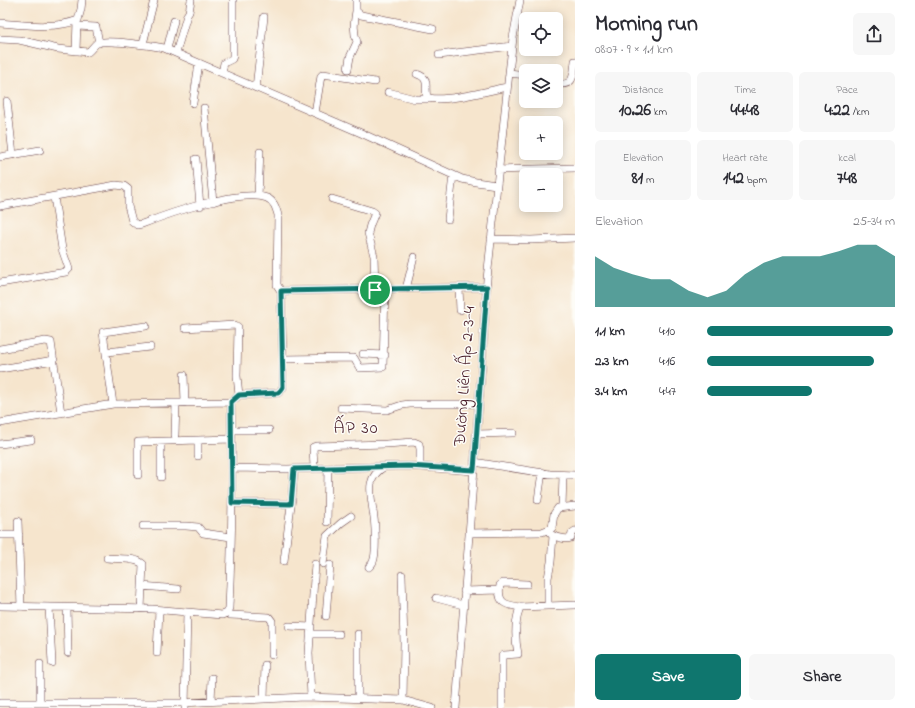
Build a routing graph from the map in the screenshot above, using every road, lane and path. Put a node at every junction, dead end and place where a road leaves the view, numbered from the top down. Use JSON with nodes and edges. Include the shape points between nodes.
{"nodes":[{"id":1,"x":82,"y":0,"type":"edge"},
{"id":2,"x":154,"y":0,"type":"edge"},
{"id":3,"x":191,"y":0,"type":"edge"},
{"id":4,"x":233,"y":0,"type":"edge"},
{"id":5,"x":356,"y":0,"type":"edge"},
{"id":6,"x":520,"y":0,"type":"edge"},
{"id":7,"x":356,"y":11,"type":"junction"},
{"id":8,"x":264,"y":17,"type":"dead end"},
{"id":9,"x":174,"y":20,"type":"dead end"},
{"id":10,"x":0,"y":23,"type":"edge"},
{"id":11,"x":77,"y":23,"type":"junction"},
{"id":12,"x":433,"y":29,"type":"dead end"},
{"id":13,"x":0,"y":39,"type":"edge"},
{"id":14,"x":99,"y":43,"type":"junction"},
{"id":15,"x":143,"y":44,"type":"junction"},
{"id":16,"x":512,"y":46,"type":"junction"},
{"id":17,"x":167,"y":49,"type":"junction"},
{"id":18,"x":76,"y":51,"type":"junction"},
{"id":19,"x":176,"y":53,"type":"junction"},
{"id":20,"x":439,"y":55,"type":"dead end"},
{"id":21,"x":575,"y":61,"type":"edge"},
{"id":22,"x":199,"y":63,"type":"junction"},
{"id":23,"x":348,"y":70,"type":"dead end"},
{"id":24,"x":222,"y":73,"type":"junction"},
{"id":25,"x":509,"y":73,"type":"junction"},
{"id":26,"x":417,"y":74,"type":"dead end"},
{"id":27,"x":519,"y":74,"type":"edge"},
{"id":28,"x":574,"y":79,"type":"edge"},
{"id":29,"x":376,"y":82,"type":"dead end"},
{"id":30,"x":563,"y":84,"type":"edge"},
{"id":31,"x":507,"y":87,"type":"junction"},
{"id":32,"x":256,"y":88,"type":"junction"},
{"id":33,"x":388,"y":92,"type":"dead end"},
{"id":34,"x":430,"y":99,"type":"junction"},
{"id":35,"x":7,"y":101,"type":"dead end"},
{"id":36,"x":193,"y":103,"type":"dead end"},
{"id":37,"x":204,"y":108,"type":"dead end"},
{"id":38,"x":315,"y":113,"type":"junction"},
{"id":39,"x":40,"y":150,"type":"dead end"},
{"id":40,"x":260,"y":152,"type":"dead end"},
{"id":41,"x":13,"y":155,"type":"junction"},
{"id":42,"x":0,"y":157,"type":"edge"},
{"id":43,"x":196,"y":158,"type":"dead end"},
{"id":44,"x":575,"y":168,"type":"edge"},
{"id":45,"x":498,"y":170,"type":"junction"},
{"id":46,"x":519,"y":170,"type":"edge"},
{"id":47,"x":563,"y":170,"type":"edge"},
{"id":48,"x":453,"y":175,"type":"junction"},
{"id":49,"x":496,"y":185,"type":"junction"},
{"id":50,"x":258,"y":196,"type":"junction"},
{"id":51,"x":54,"y":197,"type":"junction"},
{"id":52,"x":332,"y":199,"type":"dead end"},
{"id":53,"x":213,"y":202,"type":"junction"},
{"id":54,"x":0,"y":206,"type":"edge"},
{"id":55,"x":200,"y":206,"type":"junction"},
{"id":56,"x":448,"y":219,"type":"dead end"},
{"id":57,"x":575,"y":238,"type":"edge"},
{"id":58,"x":491,"y":239,"type":"junction"},
{"id":59,"x":414,"y":258,"type":"dead end"},
{"id":60,"x":0,"y":283,"type":"edge"},
{"id":61,"x":487,"y":287,"type":"junction"},
{"id":62,"x":459,"y":288,"type":"junction"},
{"id":63,"x":385,"y":289,"type":"junction"},
{"id":64,"x":406,"y":289,"type":"junction"},
{"id":65,"x":375,"y":290,"type":"junction"},
{"id":66,"x":281,"y":291,"type":"junction"},
{"id":67,"x":460,"y":310,"type":"dead end"},
{"id":68,"x":146,"y":326,"type":"dead end"},
{"id":69,"x":185,"y":328,"type":"dead end"},
{"id":70,"x":150,"y":347,"type":"dead end"},
{"id":71,"x":0,"y":349,"type":"edge"},
{"id":72,"x":107,"y":352,"type":"junction"},
{"id":73,"x":363,"y":354,"type":"dead end"},
{"id":74,"x":385,"y":355,"type":"junction"},
{"id":75,"x":283,"y":359,"type":"junction"},
{"id":76,"x":54,"y":360,"type":"junction"},
{"id":77,"x":0,"y":369,"type":"edge"},
{"id":78,"x":184,"y":375,"type":"dead end"},
{"id":79,"x":239,"y":395,"type":"junction"},
{"id":80,"x":231,"y":402,"type":"junction"},
{"id":81,"x":176,"y":403,"type":"junction"},
{"id":82,"x":185,"y":403,"type":"junction"},
{"id":83,"x":113,"y":404,"type":"junction"},
{"id":84,"x":479,"y":404,"type":"junction"},
{"id":85,"x":341,"y":408,"type":"dead end"},
{"id":86,"x":60,"y":413,"type":"junction"},
{"id":87,"x":0,"y":423,"type":"edge"},
{"id":88,"x":232,"y":430,"type":"junction"},
{"id":89,"x":269,"y":430,"type":"dead end"},
{"id":90,"x":513,"y":433,"type":"dead end"},
{"id":91,"x":476,"y":434,"type":"junction"},
{"id":92,"x":175,"y":435,"type":"dead end"},
{"id":93,"x":232,"y":439,"type":"junction"},
{"id":94,"x":31,"y":440,"type":"dead end"},
{"id":95,"x":198,"y":440,"type":"junction"},
{"id":96,"x":161,"y":442,"type":"junction"},
{"id":97,"x":0,"y":444,"type":"edge"},
{"id":98,"x":198,"y":456,"type":"dead end"},
{"id":99,"x":474,"y":462,"type":"junction"},
{"id":100,"x":384,"y":467,"type":"junction"},
{"id":101,"x":420,"y":467,"type":"junction"},
{"id":102,"x":233,"y":468,"type":"junction"},
{"id":103,"x":314,"y":468,"type":"junction"},
{"id":104,"x":328,"y":468,"type":"junction"},
{"id":105,"x":294,"y":469,"type":"junction"},
{"id":106,"x":474,"y":470,"type":"junction"},
{"id":107,"x":542,"y":472,"type":"junction"},
{"id":108,"x":138,"y":475,"type":"dead end"},
{"id":109,"x":563,"y":475,"type":"junction"},
{"id":110,"x":575,"y":475,"type":"edge"},
{"id":111,"x":161,"y":477,"type":"dead end"},
{"id":112,"x":538,"y":500,"type":"dead end"},
{"id":113,"x":232,"y":503,"type":"junction"},
{"id":114,"x":291,"y":504,"type":"junction"},
{"id":115,"x":575,"y":506,"type":"edge"},
{"id":116,"x":562,"y":507,"type":"junction"},
{"id":117,"x":351,"y":516,"type":"dead end"},
{"id":118,"x":18,"y":521,"type":"dead end"},
{"id":119,"x":327,"y":522,"type":"dead end"},
{"id":120,"x":143,"y":526,"type":"dead end"},
{"id":121,"x":547,"y":530,"type":"junction"},
{"id":122,"x":575,"y":531,"type":"edge"},
{"id":123,"x":469,"y":533,"type":"junction"},
{"id":124,"x":0,"y":535,"type":"edge"},
{"id":125,"x":19,"y":535,"type":"junction"},
{"id":126,"x":553,"y":536,"type":"junction"},
{"id":127,"x":231,"y":537,"type":"junction"},
{"id":128,"x":107,"y":558,"type":"dead end"},
{"id":129,"x":284,"y":561,"type":"dead end"},
{"id":130,"x":323,"y":564,"type":"junction"},
{"id":131,"x":369,"y":567,"type":"dead end"},
{"id":132,"x":402,"y":575,"type":"dead end"},
{"id":133,"x":527,"y":584,"type":"dead end"},
{"id":134,"x":142,"y":586,"type":"junction"},
{"id":135,"x":178,"y":588,"type":"dead end"},
{"id":136,"x":499,"y":590,"type":"junction"},
{"id":137,"x":464,"y":591,"type":"junction"},
{"id":138,"x":436,"y":598,"type":"dead end"},
{"id":139,"x":463,"y":605,"type":"junction"},
{"id":140,"x":548,"y":605,"type":"junction"},
{"id":141,"x":575,"y":605,"type":"edge"},
{"id":142,"x":0,"y":606,"type":"edge"},
{"id":143,"x":520,"y":606,"type":"junction"},
{"id":144,"x":22,"y":607,"type":"junction"},
{"id":145,"x":49,"y":607,"type":"junction"},
{"id":146,"x":67,"y":608,"type":"junction"},
{"id":147,"x":141,"y":609,"type":"junction"},
{"id":148,"x":159,"y":610,"type":"junction"},
{"id":149,"x":187,"y":612,"type":"junction"},
{"id":150,"x":227,"y":613,"type":"junction"},
{"id":151,"x":326,"y":616,"type":"dead end"},
{"id":152,"x":289,"y":626,"type":"dead end"},
{"id":153,"x":310,"y":630,"type":"junction"},
{"id":154,"x":339,"y":634,"type":"dead end"},
{"id":155,"x":358,"y":634,"type":"dead end"},
{"id":156,"x":157,"y":652,"type":"dead end"},
{"id":157,"x":68,"y":653,"type":"dead end"},
{"id":158,"x":272,"y":655,"type":"dead end"},
{"id":159,"x":52,"y":663,"type":"dead end"},
{"id":160,"x":40,"y":664,"type":"dead end"},
{"id":161,"x":265,"y":665,"type":"dead end"},
{"id":162,"x":212,"y":678,"type":"dead end"},
{"id":163,"x":311,"y":697,"type":"junction"},
{"id":164,"x":264,"y":699,"type":"junction"},
{"id":165,"x":358,"y":699,"type":"junction"},
{"id":166,"x":403,"y":700,"type":"junction"},
{"id":167,"x":211,"y":701,"type":"junction"},
{"id":168,"x":0,"y":703,"type":"edge"},
{"id":169,"x":40,"y":703,"type":"junction"},
{"id":170,"x":186,"y":705,"type":"edge"},
{"id":171,"x":55,"y":706,"type":"edge"},
{"id":172,"x":94,"y":706,"type":"edge"},
{"id":173,"x":432,"y":708,"type":"edge"},
{"id":174,"x":456,"y":708,"type":"edge"},
{"id":175,"x":502,"y":708,"type":"edge"}],
"edges":[{"from":1,"to":11,"type":"street"},
{"from":2,"to":15,"type":"street"},
{"from":3,"to":19,"type":"street"},
{"from":4,"to":24,"type":"street","via":[[233,56],[224,63]]},
{"from":5,"to":7,"type":"street"},
{"from":6,"to":16,"type":"street","name":"Đường Liên Ấp 2-3-4"},
{"from":7,"to":12,"type":"street","via":[[361,15]]},
{"from":7,"to":23,"type":"street","via":[[353,26],[357,42],[350,57]]},
{"from":8,"to":32,"type":"street"},
{"from":9,"to":17,"type":"street"},
{"from":10,"to":11,"type":"street"},
{"from":11,"to":14,"type":"street","via":[[96,27]]},
{"from":11,"to":18,"type":"street"},
{"from":13,"to":18,"type":"street"},
{"from":14,"to":15,"type":"street"},
{"from":14,"to":18,"type":"street","via":[[88,52]]},
{"from":15,"to":17,"type":"street"},
{"from":16,"to":20,"type":"street"},
{"from":16,"to":25,"type":"street","name":"Đường Liên Ấp 2-3-4"},
{"from":17,"to":19,"type":"street"},
{"from":19,"to":22,"type":"street"},
{"from":21,"to":28,"type":"street"},
{"from":22,"to":24,"type":"street"},
{"from":22,"to":36,"type":"street"},
{"from":24,"to":32,"type":"street"},
{"from":25,"to":27,"type":"street"},
{"from":25,"to":31,"type":"street","name":"Đường Liên Ấp 2-3-4"},
{"from":26,"to":34,"type":"street","via":[[425,79],[427,97]]},
{"from":28,"to":30,"type":"street"},
{"from":29,"to":38,"type":"street","via":[[322,74]]},
{"from":31,"to":34,"type":"street"},
{"from":31,"to":45,"type":"street","name":"Đường Liên Ấp 2-3-4"},
{"from":32,"to":38,"type":"street"},
{"from":33,"to":34,"type":"street","via":[[415,99]]},
{"from":35,"to":41,"type":"street"},
{"from":37,"to":53,"type":"street"},
{"from":38,"to":48,"type":"street"},
{"from":39,"to":41,"type":"street"},
{"from":40,"to":50,"type":"street"},
{"from":41,"to":42,"type":"street"},
{"from":43,"to":55,"type":"street"},
{"from":44,"to":47,"type":"street"},
{"from":45,"to":46,"type":"street"},
{"from":45,"to":49,"type":"street","name":"Đường Liên Ấp 2-3-4"},
{"from":48,"to":49,"type":"street"},
{"from":48,"to":56,"type":"street"},
{"from":49,"to":58,"type":"street","name":"Đường Liên Ấp 2-3-4"},
{"from":50,"to":53,"type":"street"},
{"from":50,"to":66,"type":"street","via":[[272,202],[278,215],[277,285]]},
{"from":51,"to":54,"type":"street"},
{"from":51,"to":55,"type":"street","via":[[116,185],[124,186],[128,189],[128,206],[132,221],[137,225]]},
{"from":51,"to":60,"type":"street","via":[[62,249],[69,269],[66,272]]},
{"from":52,"to":65,"type":"street","via":[[375,213],[368,233],[374,256]]},
{"from":53,"to":55,"type":"street"},
{"from":57,"to":58,"type":"street"},
{"from":58,"to":61,"type":"street","name":"Đường Liên Ấp 2-3-4"},
{"from":59,"to":64,"type":"street"},
{"from":61,"to":62,"type":"street"},
{"from":61,"to":84,"type":"street","name":"Đường Liên Ấp 2-3-4"},
{"from":62,"to":64,"type":"street"},
{"from":62,"to":67,"type":"street"},
{"from":63,"to":64,"type":"street"},
{"from":63,"to":65,"type":"street"},
{"from":63,"to":74,"type":"street"},
{"from":65,"to":66,"type":"street"},
{"from":66,"to":75,"type":"street"},
{"from":68,"to":72,"type":"street","via":[[103,332]]},
{"from":69,"to":79,"type":"street","via":[[235,325],[238,327]]},
{"from":70,"to":72,"type":"street"},
{"from":71,"to":76,"type":"street","via":[[51,342]]},
{"from":72,"to":83,"type":"street"},
{"from":73,"to":74,"type":"street"},
{"from":74,"to":75,"type":"street","via":[[383,367],[379,368],[360,368],[354,358]]},
{"from":75,"to":79,"type":"street","via":[[283,387],[278,393]]},
{"from":76,"to":77,"type":"street"},
{"from":76,"to":86,"type":"street"},
{"from":78,"to":82,"type":"street"},
{"from":79,"to":80,"type":"street"},
{"from":80,"to":82,"type":"street"},
{"from":80,"to":88,"type":"street"},
{"from":81,"to":82,"type":"street"},
{"from":81,"to":83,"type":"street"},
{"from":81,"to":92,"type":"street"},
{"from":83,"to":86,"type":"street"},
{"from":84,"to":85,"type":"street","via":[[410,404],[387,410]]},
{"from":84,"to":91,"type":"street","name":"Đường Liên Ấp 2-3-4"},
{"from":86,"to":87,"type":"street"},
{"from":88,"to":89,"type":"street"},
{"from":88,"to":93,"type":"street"},
{"from":90,"to":91,"type":"street"},
{"from":91,"to":99,"type":"street","name":"Đường Liên Ấp 2-3-4"},
{"from":93,"to":95,"type":"street"},
{"from":93,"to":102,"type":"street"},
{"from":94,"to":97,"type":"street"},
{"from":95,"to":96,"type":"street"},
{"from":95,"to":98,"type":"street"},
{"from":96,"to":108,"type":"street","via":[[138,442]]},
{"from":96,"to":111,"type":"street"},
{"from":99,"to":106,"type":"street","name":"Đường Liên Ấp 2-3-4"},
{"from":99,"to":107,"type":"street"},
{"from":100,"to":101,"type":"street"},
{"from":100,"to":104,"type":"street"},
{"from":100,"to":131,"type":"street","via":[[374,475],[371,486],[375,554]]},
{"from":101,"to":103,"type":"street","via":[[419,444],[414,442],[313,447]]},
{"from":101,"to":106,"type":"street"},
{"from":102,"to":105,"type":"street"},
{"from":102,"to":113,"type":"street"},
{"from":103,"to":104,"type":"street"},
{"from":103,"to":105,"type":"street"},
{"from":104,"to":119,"type":"street"},
{"from":105,"to":114,"type":"street"},
{"from":106,"to":123,"type":"street","name":"Đường Liên Ấp 2-3-4"},
{"from":107,"to":109,"type":"street"},
{"from":107,"to":112,"type":"street"},
{"from":109,"to":110,"type":"street"},
{"from":109,"to":116,"type":"street"},
{"from":113,"to":114,"type":"street"},
{"from":113,"to":127,"type":"street"},
{"from":114,"to":129,"type":"street"},
{"from":115,"to":116,"type":"street"},
{"from":116,"to":121,"type":"street","via":[[554,514],[552,528]]},
{"from":117,"to":130,"type":"street","via":[[327,536]]},
{"from":118,"to":125,"type":"street"},
{"from":120,"to":127,"type":"street","via":[[198,527],[203,533]]},
{"from":121,"to":123,"type":"street"},
{"from":121,"to":126,"type":"street"},
{"from":122,"to":126,"type":"street","via":[[569,539]]},
{"from":123,"to":137,"type":"street","name":"Đường Liên Ấp 2-3-4"},
{"from":124,"to":125,"type":"street"},
{"from":125,"to":144,"type":"street"},
{"from":126,"to":140,"type":"street"},
{"from":127,"to":150,"type":"street"},
{"from":128,"to":134,"type":"street","via":[[141,562]]},
{"from":130,"to":151,"type":"street"},
{"from":130,"to":153,"type":"street"},
{"from":132,"to":166,"type":"street"},
{"from":133,"to":136,"type":"street","via":[[502,583]]},
{"from":134,"to":135,"type":"street"},
{"from":134,"to":147,"type":"street"},
{"from":136,"to":137,"type":"street"},
{"from":136,"to":143,"type":"street","via":[[503,602]]},
{"from":137,"to":139,"type":"street","name":"Đường Liên Ấp 2-3-4"},
{"from":138,"to":139,"type":"street"},
{"from":139,"to":174,"type":"street","name":"Đường Liên Ấp 2-3-4"},
{"from":140,"to":141,"type":"street"},
{"from":140,"to":143,"type":"street"},
{"from":142,"to":144,"type":"street"},
{"from":143,"to":175,"type":"street","via":[[517,615],[518,654],[502,656]]},
{"from":144,"to":145,"type":"street"},
{"from":145,"to":146,"type":"street"},
{"from":145,"to":159,"type":"street"},
{"from":146,"to":147,"type":"street"},
{"from":146,"to":157,"type":"street"},
{"from":147,"to":148,"type":"street"},
{"from":148,"to":149,"type":"street"},
{"from":148,"to":156,"type":"street"},
{"from":149,"to":150,"type":"street","via":[[222,615]]},
{"from":149,"to":170,"type":"street"},
{"from":150,"to":158,"type":"street","via":[[269,617],[272,621]]},
{"from":152,"to":153,"type":"street"},
{"from":153,"to":154,"type":"street"},
{"from":153,"to":163,"type":"street"},
{"from":155,"to":165,"type":"street"},
{"from":160,"to":169,"type":"street"},
{"from":161,"to":164,"type":"street"},
{"from":162,"to":167,"type":"street"},
{"from":163,"to":164,"type":"street"},
{"from":163,"to":165,"type":"street"},
{"from":164,"to":167,"type":"street"},
{"from":165,"to":166,"type":"street"},
{"from":166,"to":173,"type":"street"},
{"from":167,"to":170,"type":"street"},
{"from":168,"to":169,"type":"street"},
{"from":169,"to":171,"type":"street"},
{"from":170,"to":172,"type":"street"},
{"from":171,"to":172,"type":"street"}]}
